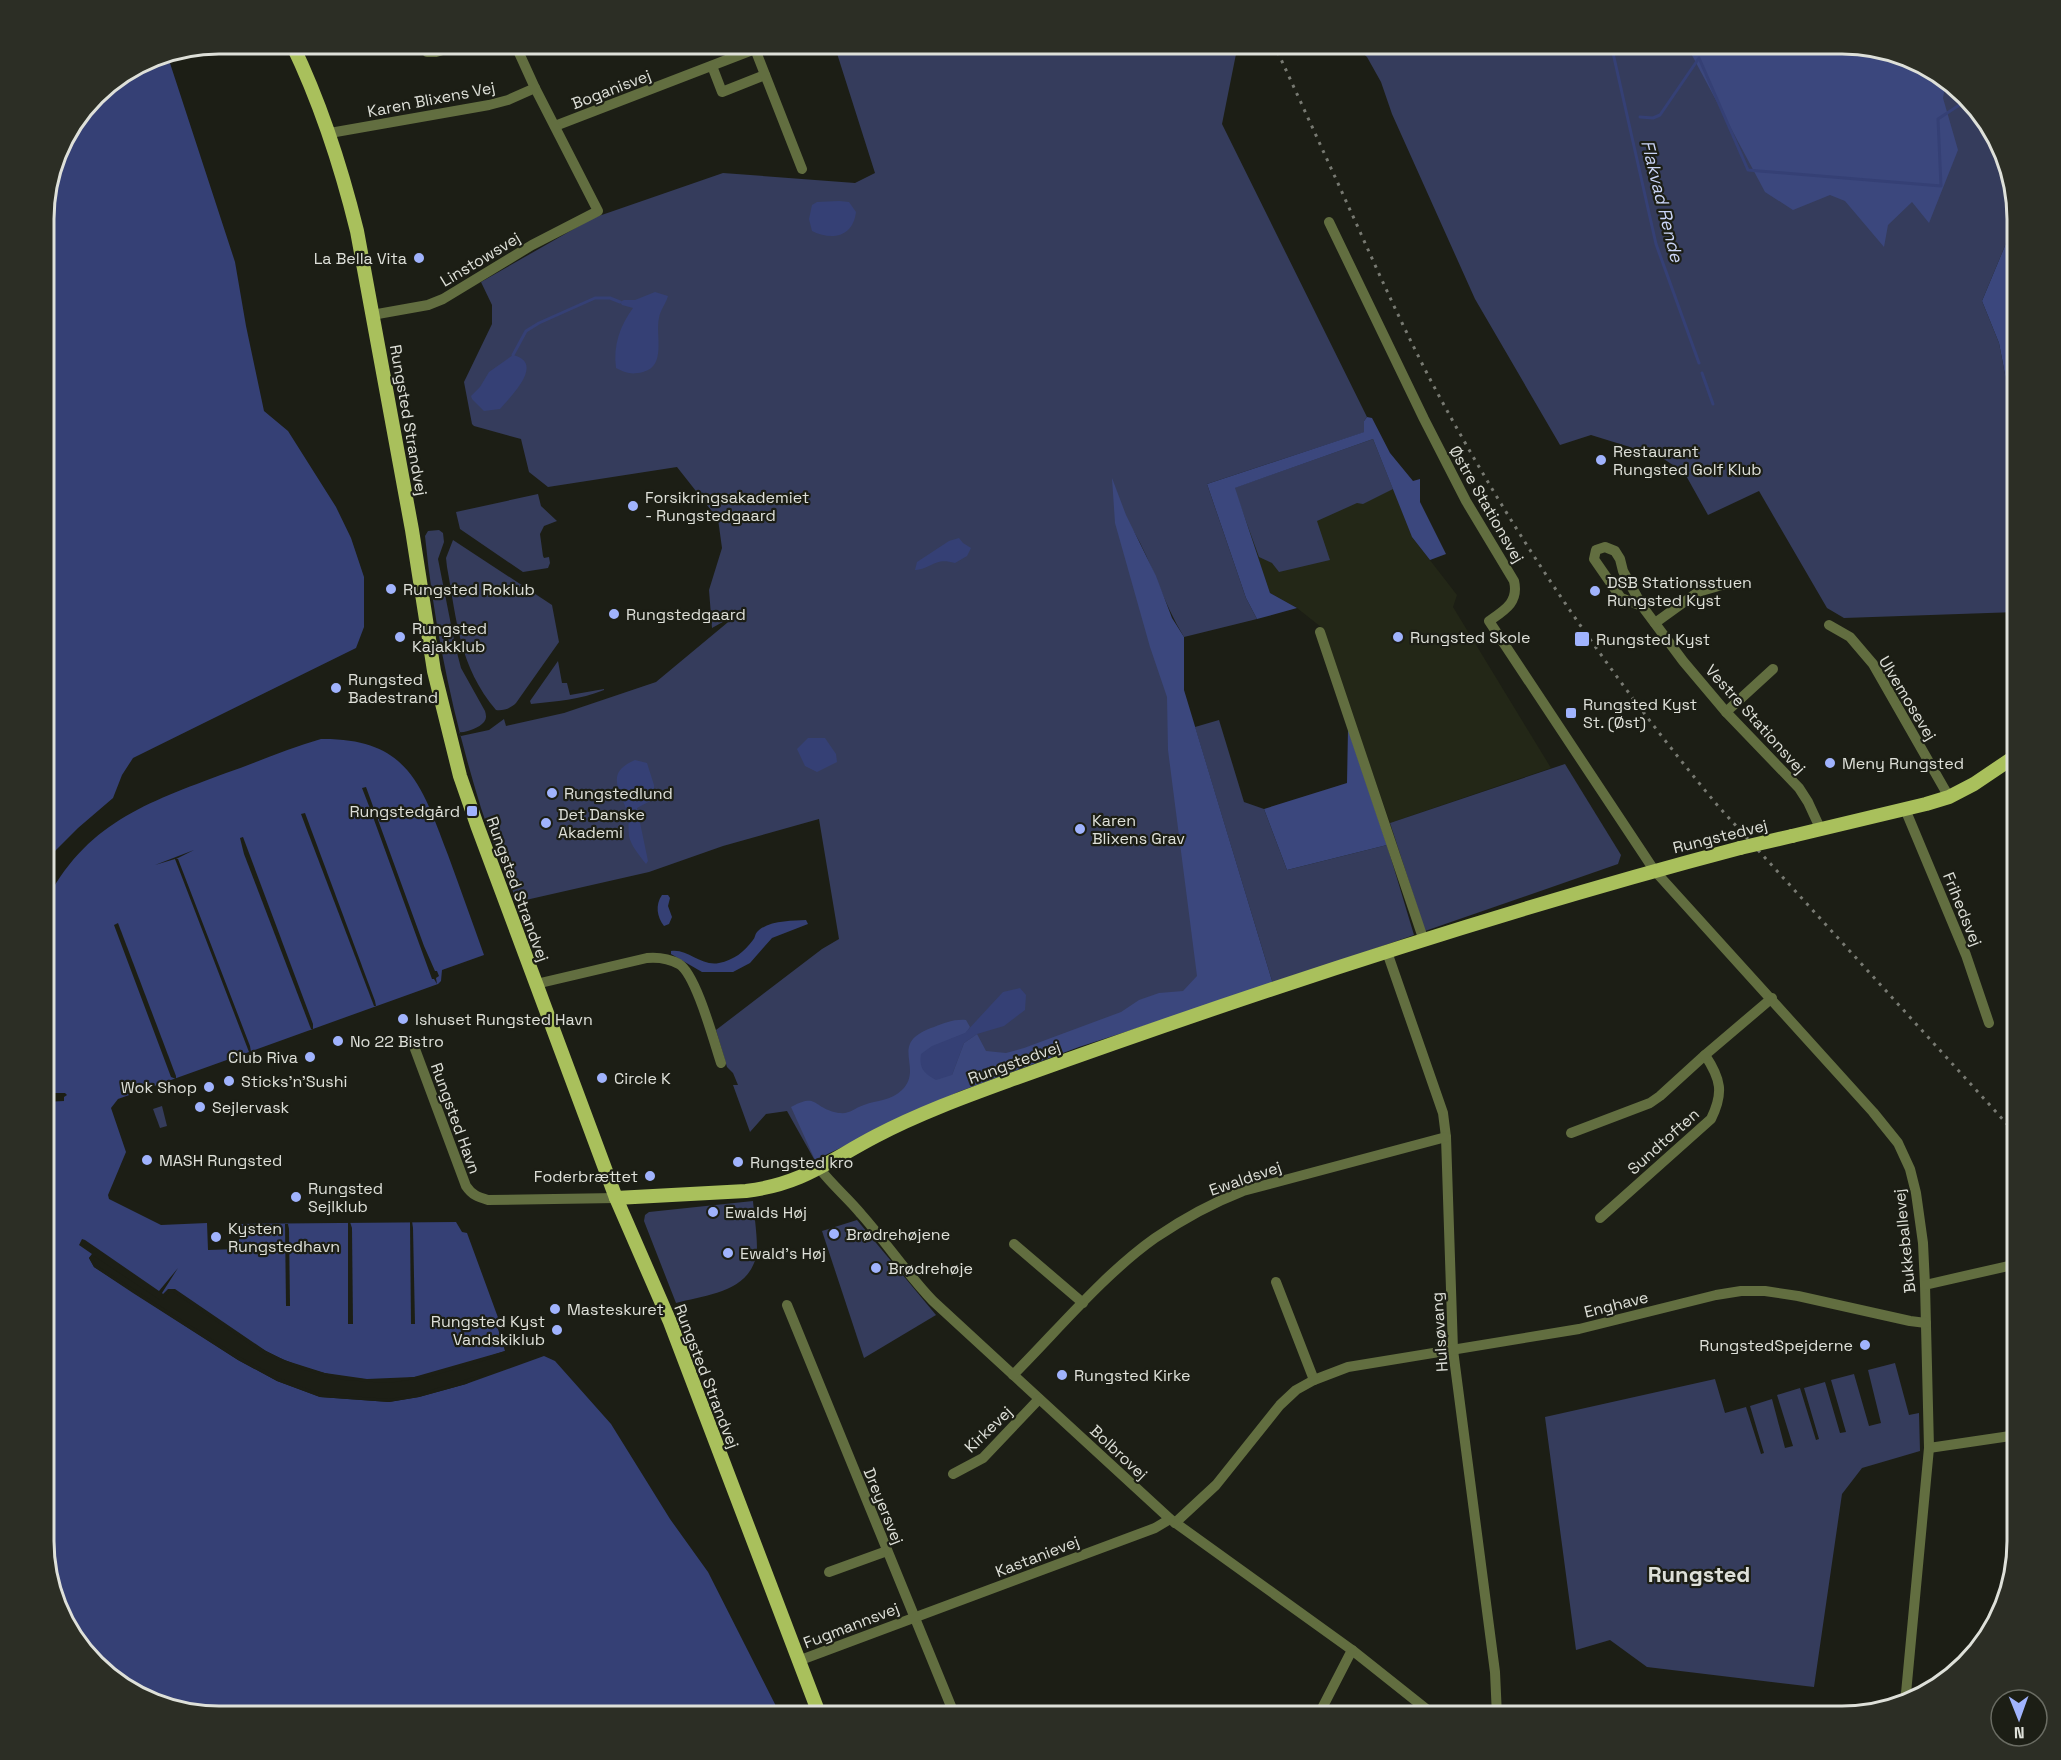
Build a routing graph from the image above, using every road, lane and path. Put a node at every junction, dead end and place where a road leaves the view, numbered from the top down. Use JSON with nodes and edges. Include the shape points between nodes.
{"nodes":[{"id":1,"x":297,"y":54,"type":"edge"},
{"id":2,"x":520,"y":54,"type":"edge"},
{"id":3,"x":742,"y":54,"type":"edge"},
{"id":4,"x":757,"y":54,"type":"edge"},
{"id":5,"x":712,"y":66,"type":"junction"},
{"id":6,"x":765,"y":75,"type":"junction"},
{"id":7,"x":535,"y":88,"type":"junction"},
{"id":8,"x":555,"y":126,"type":"junction"},
{"id":9,"x":330,"y":133,"type":"junction"},
{"id":10,"x":802,"y":169,"type":"dead end"},
{"id":11,"x":1329,"y":222,"type":"dead end"},
{"id":12,"x":372,"y":315,"type":"junction"},
{"id":13,"x":1742,"y":584,"type":"dead end"},
{"id":14,"x":1642,"y":606,"type":"junction"},
{"id":15,"x":1655,"y":623,"type":"junction"},
{"id":16,"x":1829,"y":625,"type":"dead end"},
{"id":17,"x":1320,"y":632,"type":"dead end"},
{"id":18,"x":1773,"y":669,"type":"dead end"},
{"id":19,"x":1726,"y":712,"type":"junction"},
{"id":20,"x":2007,"y":762,"type":"edge"},
{"id":21,"x":1949,"y":797,"type":"junction"},
{"id":22,"x":1905,"y":809,"type":"junction"},
{"id":23,"x":1820,"y":828,"type":"junction"},
{"id":24,"x":1654,"y":870,"type":"junction"},
{"id":25,"x":1424,"y":940,"type":"junction"},
{"id":26,"x":1387,"y":952,"type":"junction"},
{"id":27,"x":536,"y":984,"type":"junction"},
{"id":28,"x":1772,"y":998,"type":"junction"},
{"id":29,"x":1989,"y":1023,"type":"dead end"},
{"id":30,"x":415,"y":1049,"type":"dead end"},
{"id":31,"x":1706,"y":1055,"type":"junction"},
{"id":32,"x":721,"y":1063,"type":"dead end"},
{"id":33,"x":1571,"y":1133,"type":"dead end"},
{"id":34,"x":1446,"y":1137,"type":"junction"},
{"id":35,"x":820,"y":1169,"type":"junction"},
{"id":36,"x":616,"y":1198,"type":"junction"},
{"id":37,"x":1600,"y":1218,"type":"dead end"},
{"id":38,"x":1014,"y":1244,"type":"dead end"},
{"id":39,"x":2007,"y":1266,"type":"edge"},
{"id":40,"x":1276,"y":1281,"type":"dead end"},
{"id":41,"x":1925,"y":1285,"type":"junction"},
{"id":42,"x":1083,"y":1303,"type":"junction"},
{"id":43,"x":787,"y":1305,"type":"dead end"},
{"id":44,"x":1926,"y":1323,"type":"junction"},
{"id":45,"x":1453,"y":1350,"type":"junction"},
{"id":46,"x":1013,"y":1375,"type":"junction"},
{"id":47,"x":1314,"y":1380,"type":"junction"},
{"id":48,"x":1039,"y":1399,"type":"junction"},
{"id":49,"x":2007,"y":1437,"type":"edge"},
{"id":50,"x":1929,"y":1448,"type":"junction"},
{"id":51,"x":953,"y":1474,"type":"dead end"},
{"id":52,"x":1172,"y":1521,"type":"junction"},
{"id":53,"x":887,"y":1551,"type":"junction"},
{"id":54,"x":829,"y":1572,"type":"dead end"},
{"id":55,"x":915,"y":1618,"type":"junction"},
{"id":56,"x":1352,"y":1650,"type":"junction"},
{"id":57,"x":798,"y":1661,"type":"junction"},
{"id":58,"x":1906,"y":1693,"type":"edge"},
{"id":59,"x":816,"y":1706,"type":"edge"},
{"id":60,"x":952,"y":1706,"type":"edge"},
{"id":61,"x":1323,"y":1706,"type":"edge"},
{"id":62,"x":1423,"y":1706,"type":"edge"},
{"id":63,"x":1497,"y":1706,"type":"edge"}],
"edges":[{"from":1,"to":9,"type":"main road","name":"Rungsted Strandvej"},
{"from":2,"to":7,"type":"street"},
{"from":3,"to":5,"type":"street","name":"Boganisvej"},
{"from":4,"to":6,"type":"street","name":"Boganisvej"},
{"from":5,"to":6,"type":"street","via":[[722,92]]},
{"from":5,"to":8,"type":"street","name":"Boganisvej"},
{"from":6,"to":10,"type":"street","name":"Boganisvej"},
{"from":7,"to":8,"type":"street"},
{"from":7,"to":9,"type":"street","name":"Karen Blixens Vej","via":[[489,105]]},
{"from":8,"to":12,"type":"street","name":"Linstowsvej","via":[[598,211],[532,245],[443,299]]},
{"from":9,"to":12,"type":"main road","name":"Rungsted Strandvej","via":[[357,231]]},
{"from":11,"to":24,"type":"street","name":"Østre Stationsvej","via":[[1466,501],[1514,581],[1513,602],[1490,621]]},
{"from":12,"to":27,"type":"main road","name":"Rungsted Strandvej","via":[[434,672],[450,741]]},
{"from":13,"to":15,"type":"street","via":[[1698,592]]},
{"from":14,"to":14,"type":"street","name":"Vestre Stationsvej","via":[[1615,551],[1605,547],[1596,550],[1594,560],[1621,598]]},
{"from":14,"to":15,"type":"street","name":"Vestre Stationsvej"},
{"from":15,"to":19,"type":"street","name":"Vestre Stationsvej"},
{"from":16,"to":21,"type":"street","name":"Ulvemosevej","via":[[1850,637],[1873,664]]},
{"from":17,"to":25,"type":"street"},
{"from":18,"to":19,"type":"street"},
{"from":19,"to":23,"type":"street","name":"Vestre Stationsvej","via":[[1799,788]]},
{"from":20,"to":21,"type":"main road","name":"Rungstedvej"},
{"from":21,"to":22,"type":"main road","name":"Rungstedvej"},
{"from":22,"to":23,"type":"main road","name":"Rungstedvej"},
{"from":22,"to":29,"type":"street","name":"Frihedsvej","via":[[1966,955]]},
{"from":23,"to":24,"type":"main road","name":"Rungstedvej","bridge":true},
{"from":24,"to":25,"type":"main road","name":"Rungstedvej"},
{"from":24,"to":28,"type":"street","name":"Bukkeballevej"},
{"from":25,"to":26,"type":"main road","name":"Rungstedvej"},
{"from":26,"to":34,"type":"street","name":"Hulsøvang","via":[[1443,1113]]},
{"from":26,"to":35,"type":"main road","name":"Rungstedvej","via":[[1006,1082],[878,1135]]},
{"from":27,"to":32,"type":"street","via":[[647,958],[663,957],[681,964],[692,978]]},
{"from":27,"to":36,"type":"main road","name":"Rungsted Strandvej"},
{"from":28,"to":31,"type":"street"},
{"from":28,"to":41,"type":"street","name":"Bukkeballevej","via":[[1898,1143],[1916,1193]]},
{"from":30,"to":36,"type":"street","name":"Rungsted Havn","via":[[466,1186],[476,1196],[496,1200]]},
{"from":31,"to":33,"type":"street","via":[[1650,1103]]},
{"from":31,"to":37,"type":"street","name":"Sundtoften","via":[[1720,1088],[1711,1119]]},
{"from":34,"to":42,"type":"street","name":"Ewaldsvej","via":[[1243,1191],[1216,1202],[1153,1239]]},
{"from":34,"to":45,"type":"street","name":"Hulsøvang"},
{"from":35,"to":36,"type":"main road","name":"Rungstedvej","via":[[765,1189]]},
{"from":35,"to":46,"type":"street","name":"Bolbrovej","via":[[861,1213],[913,1280]]},
{"from":36,"to":57,"type":"main road","name":"Rungsted Strandvej","via":[[669,1322]]},
{"from":38,"to":42,"type":"street"},
{"from":39,"to":41,"type":"street"},
{"from":40,"to":47,"type":"street"},
{"from":41,"to":44,"type":"street","name":"Bukkeballevej"},
{"from":42,"to":46,"type":"street","name":"Ewaldsvej"},
{"from":43,"to":53,"type":"street","name":"Dreyersvej"},
{"from":44,"to":45,"type":"street","name":"Enghave","via":[[1798,1296],[1741,1292],[1579,1329]]},
{"from":44,"to":50,"type":"street","name":"Bukkeballevej"},
{"from":45,"to":47,"type":"street","name":"Enghave","via":[[1348,1367]]},
{"from":45,"to":63,"type":"street","name":"Hulsøvang"},
{"from":46,"to":48,"type":"street","name":"Bolbrovej"},
{"from":47,"to":52,"type":"street","name":"Enghave","via":[[1280,1405],[1216,1485]]},
{"from":48,"to":51,"type":"street","name":"Kirkevej","via":[[983,1458]]},
{"from":48,"to":52,"type":"street","name":"Bolbrovej"},
{"from":49,"to":50,"type":"street"},
{"from":50,"to":58,"type":"street","name":"Bukkeballevej"},
{"from":52,"to":55,"type":"street","name":"Kastanievej"},
{"from":52,"to":56,"type":"street","name":"Bolbrovej"},
{"from":53,"to":54,"type":"street"},
{"from":53,"to":55,"type":"street","name":"Dreyersvej"},
{"from":55,"to":57,"type":"street","name":"Fugmannsvej"},
{"from":55,"to":60,"type":"street","name":"Dreyersvej"},
{"from":56,"to":61,"type":"street"},
{"from":56,"to":62,"type":"street","name":"Bolbrovej"},
{"from":57,"to":59,"type":"main road","name":"Rungsted Strandvej"}]}
